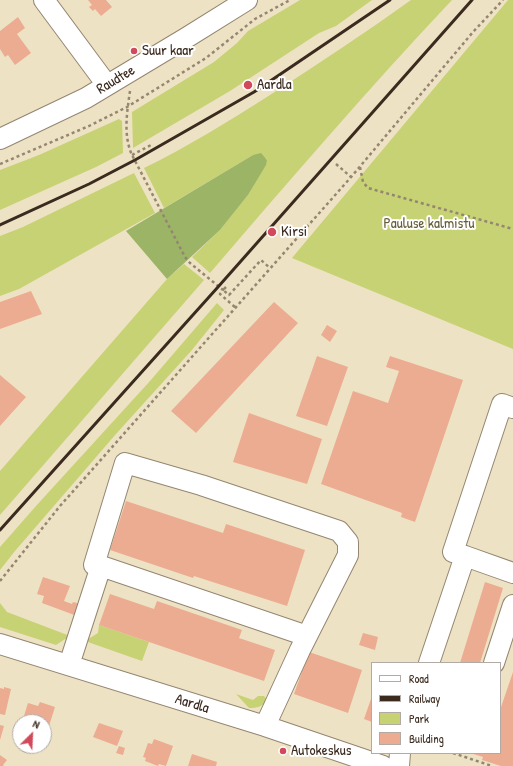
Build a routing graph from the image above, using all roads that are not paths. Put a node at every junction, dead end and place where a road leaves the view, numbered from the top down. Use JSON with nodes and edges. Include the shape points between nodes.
{"nodes":[{"id":1,"x":44,"y":0,"type":"edge"},
{"id":2,"x":247,"y":0,"type":"edge"},
{"id":3,"x":107,"y":85,"type":"junction"},
{"id":4,"x":0,"y":139,"type":"edge"},
{"id":5,"x":513,"y":408,"type":"edge"},
{"id":6,"x":465,"y":556,"type":"junction"},
{"id":7,"x":101,"y":566,"type":"junction"},
{"id":8,"x":512,"y":569,"type":"edge"},
{"id":9,"x":513,"y":605,"type":"edge"},
{"id":10,"x":307,"y":636,"type":"junction"},
{"id":11,"x":0,"y":644,"type":"edge"},
{"id":12,"x":429,"y":662,"type":"edge"},
{"id":13,"x":494,"y":662,"type":"edge"},
{"id":14,"x":69,"y":666,"type":"junction"},
{"id":15,"x":265,"y":726,"type":"junction"},
{"id":16,"x":400,"y":754,"type":"edge"},
{"id":17,"x":383,"y":766,"type":"edge"},
{"id":18,"x":399,"y":766,"type":"edge"}],
"edges":[{"from":1,"to":3,"type":"street"},
{"from":2,"to":3,"type":"street","name":"Raudtee"},
{"from":3,"to":4,"type":"street","name":"Raudtee","via":[[86,98]]},
{"from":5,"to":6,"type":"street","via":[[502,404],[453,552]]},
{"from":6,"to":8,"type":"street"},
{"from":6,"to":12,"type":"street"},
{"from":7,"to":10,"type":"street"},
{"from":7,"to":10,"type":"street","via":[[94,565],[125,463],[201,485],[339,531],[348,542],[348,555]]},
{"from":7,"to":14,"type":"street"},
{"from":9,"to":13,"type":"street"},
{"from":10,"to":15,"type":"street"},
{"from":11,"to":14,"type":"street","name":"Aardla"},
{"from":14,"to":15,"type":"street","name":"Aardla"},
{"from":15,"to":17,"type":"street","name":"Aardla"},
{"from":16,"to":18,"type":"street"}]}
